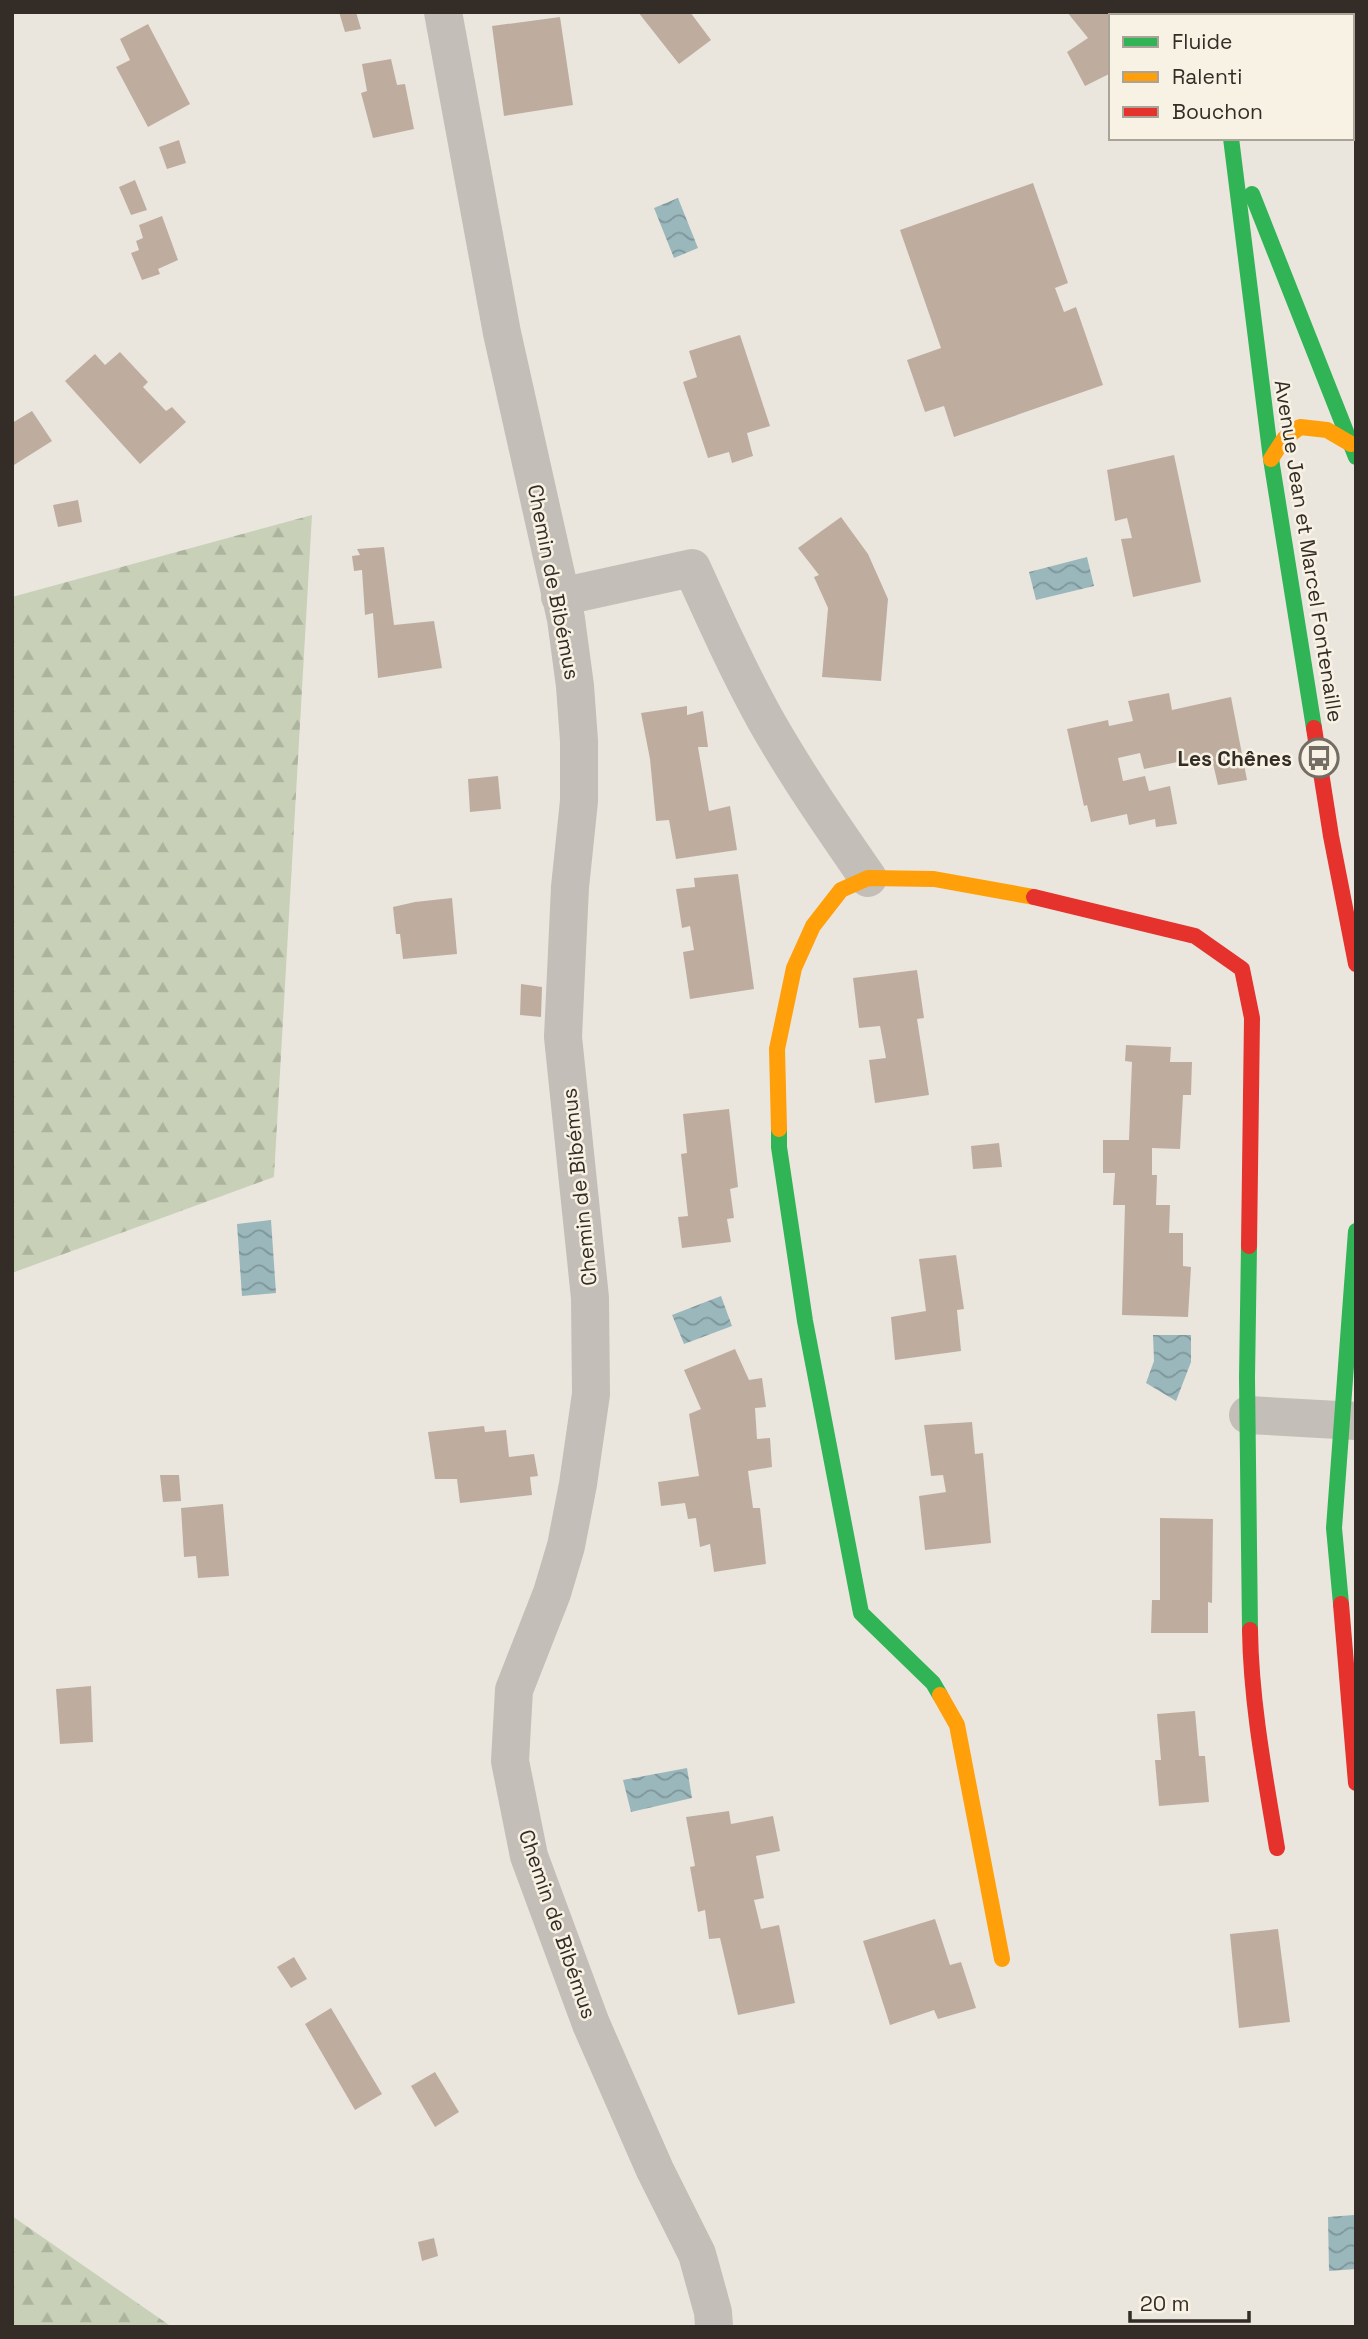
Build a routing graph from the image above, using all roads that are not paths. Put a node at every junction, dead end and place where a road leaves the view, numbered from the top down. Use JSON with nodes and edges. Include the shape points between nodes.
{"nodes":[{"id":1,"x":443,"y":12,"type":"edge"},
{"id":2,"x":1231,"y":141,"type":"edge"},
{"id":3,"x":1353,"y":451,"type":"edge"},
{"id":4,"x":1271,"y":459,"type":"junction"},
{"id":5,"x":560,"y":597,"type":"junction"},
{"id":6,"x":1326,"y":801,"type":"junction"},
{"id":7,"x":1344,"y":819,"type":"dead end"},
{"id":8,"x":868,"y":878,"type":"junction"},
{"id":9,"x":1356,"y":964,"type":"edge"},
{"id":10,"x":1356,"y":1231,"type":"edge"},
{"id":11,"x":1248,"y":1415,"type":"junction"},
{"id":12,"x":1349,"y":1421,"type":"edge"},
{"id":13,"x":1356,"y":1647,"type":"edge"},
{"id":14,"x":1346,"y":1678,"type":"junction"},
{"id":15,"x":1356,"y":1783,"type":"edge"},
{"id":16,"x":1277,"y":1848,"type":"dead end"},
{"id":17,"x":1002,"y":1959,"type":"dead end"},
{"id":18,"x":714,"y":2327,"type":"edge"}],
"edges":[{"from":1,"to":5,"type":"street","name":"Chemin de Bibémus","via":[[502,334]]},
{"from":2,"to":3,"type":"street","name":"Avenue Jean et Marcel Fontenaille"},
{"from":2,"to":4,"type":"street","name":"Avenue Jean et Marcel Fontenaille"},
{"from":3,"to":4,"type":"street","via":[[1327,430],[1300,427],[1284,439]]},
{"from":4,"to":6,"type":"street","name":"Avenue Jean et Marcel Fontenaille"},
{"from":5,"to":8,"type":"street","via":[[692,568],[765,720]]},
{"from":5,"to":18,"type":"street","name":"Chemin de Bibémus","via":[[579,741],[563,1037],[590,1298],[591,1394],[566,1546],[514,1690],[510,1761],[529,1856],[591,2024],[697,2254]]},
{"from":6,"to":7,"type":"street"},
{"from":6,"to":9,"type":"street","name":"Avenue Jean et Marcel Fontenaille","via":[[1338,838]]},
{"from":8,"to":11,"type":"street","via":[[934,879],[1024,894],[1195,936],[1242,969],[1252,1018]]},
{"from":8,"to":17,"type":"street","via":[[841,890],[813,926],[794,968],[777,1049],[779,1147],[805,1321],[861,1613],[933,1684],[957,1725]]},
{"from":10,"to":12,"type":"street"},
{"from":11,"to":12,"type":"street"},
{"from":11,"to":16,"type":"street","via":[[1250,1656]]},
{"from":12,"to":14,"type":"street","via":[[1335,1528]]},
{"from":13,"to":14,"type":"street"},
{"from":14,"to":15,"type":"street"}]}
